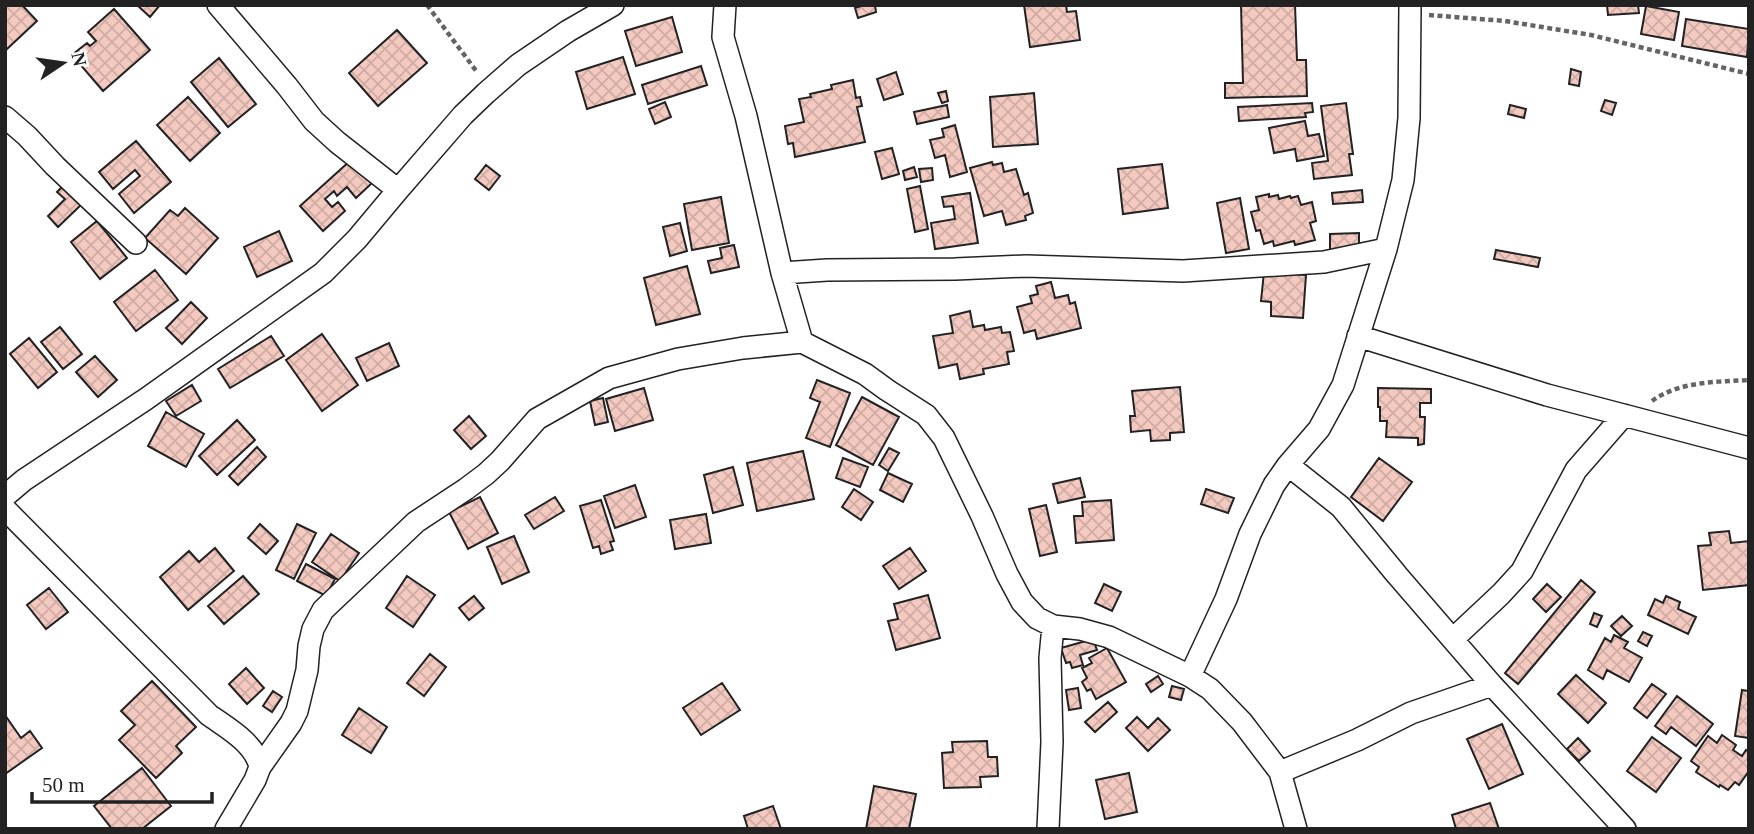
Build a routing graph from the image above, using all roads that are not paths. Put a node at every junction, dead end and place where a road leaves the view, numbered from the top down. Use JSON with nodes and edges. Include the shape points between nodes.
{"nodes":[{"id":1,"x":218,"y":5,"type":"edge"},
{"id":2,"x":725,"y":5,"type":"edge"},
{"id":3,"x":605,"y":7,"type":"edge"},
{"id":4,"x":1410,"y":10,"type":"edge"},
{"id":5,"x":5,"y":117,"type":"edge"},
{"id":6,"x":398,"y":190,"type":"junction"},
{"id":7,"x":136,"y":243,"type":"dead end"},
{"id":8,"x":1386,"y":249,"type":"junction"},
{"id":9,"x":782,"y":273,"type":"junction"},
{"id":10,"x":1358,"y":337,"type":"junction"},
{"id":11,"x":802,"y":342,"type":"junction"},
{"id":12,"x":1629,"y":417,"type":"junction"},
{"id":13,"x":1749,"y":448,"type":"edge"},
{"id":14,"x":1288,"y":465,"type":"junction"},
{"id":15,"x":5,"y":496,"type":"edge"},
{"id":16,"x":5,"y":509,"type":"edge"},
{"id":17,"x":1053,"y":626,"type":"junction"},
{"id":18,"x":1453,"y":639,"type":"junction"},
{"id":19,"x":1190,"y":676,"type":"junction"},
{"id":20,"x":1492,"y":685,"type":"junction"},
{"id":21,"x":260,"y":766,"type":"junction"},
{"id":22,"x":1280,"y":772,"type":"junction"},
{"id":23,"x":226,"y":829,"type":"edge"},
{"id":24,"x":1048,"y":829,"type":"edge"},
{"id":25,"x":1296,"y":829,"type":"edge"},
{"id":26,"x":1625,"y":829,"type":"edge"}],
"edges":[{"from":1,"to":6,"type":"street","via":[[314,121]]},
{"from":2,"to":9,"type":"street","via":[[723,37]]},
{"from":3,"to":6,"type":"street","via":[[518,65],[463,115]]},
{"from":4,"to":8,"type":"street","via":[[1403,180]]},
{"from":5,"to":7,"type":"street"},
{"from":6,"to":15,"type":"street","via":[[323,272]]},
{"from":8,"to":9,"type":"street","via":[[1324,262],[1183,271],[1026,266]]},
{"from":8,"to":10,"type":"street"},
{"from":9,"to":11,"type":"street"},
{"from":10,"to":12,"type":"street"},
{"from":10,"to":14,"type":"street","via":[[1343,385],[1319,429]]},
{"from":11,"to":17,"type":"street","via":[[865,374],[926,415],[944,438],[1022,602]]},
{"from":11,"to":21,"type":"street","via":[[678,359],[609,378],[537,419],[486,474],[416,522],[323,610],[313,629],[298,711]]},
{"from":12,"to":13,"type":"street"},
{"from":12,"to":18,"type":"street","via":[[1576,470],[1521,571]]},
{"from":14,"to":18,"type":"street","via":[[1341,507]]},
{"from":14,"to":19,"type":"street","via":[[1260,512]]},
{"from":16,"to":21,"type":"street","via":[[209,715],[256,754]]},
{"from":17,"to":19,"type":"street","via":[[1109,637]]},
{"from":17,"to":24,"type":"street"},
{"from":18,"to":20,"type":"street"},
{"from":19,"to":22,"type":"street","via":[[1210,689],[1242,722]]},
{"from":20,"to":22,"type":"street","via":[[1411,713]]},
{"from":20,"to":26,"type":"street"},
{"from":21,"to":23,"type":"street"},
{"from":22,"to":25,"type":"street"}]}
